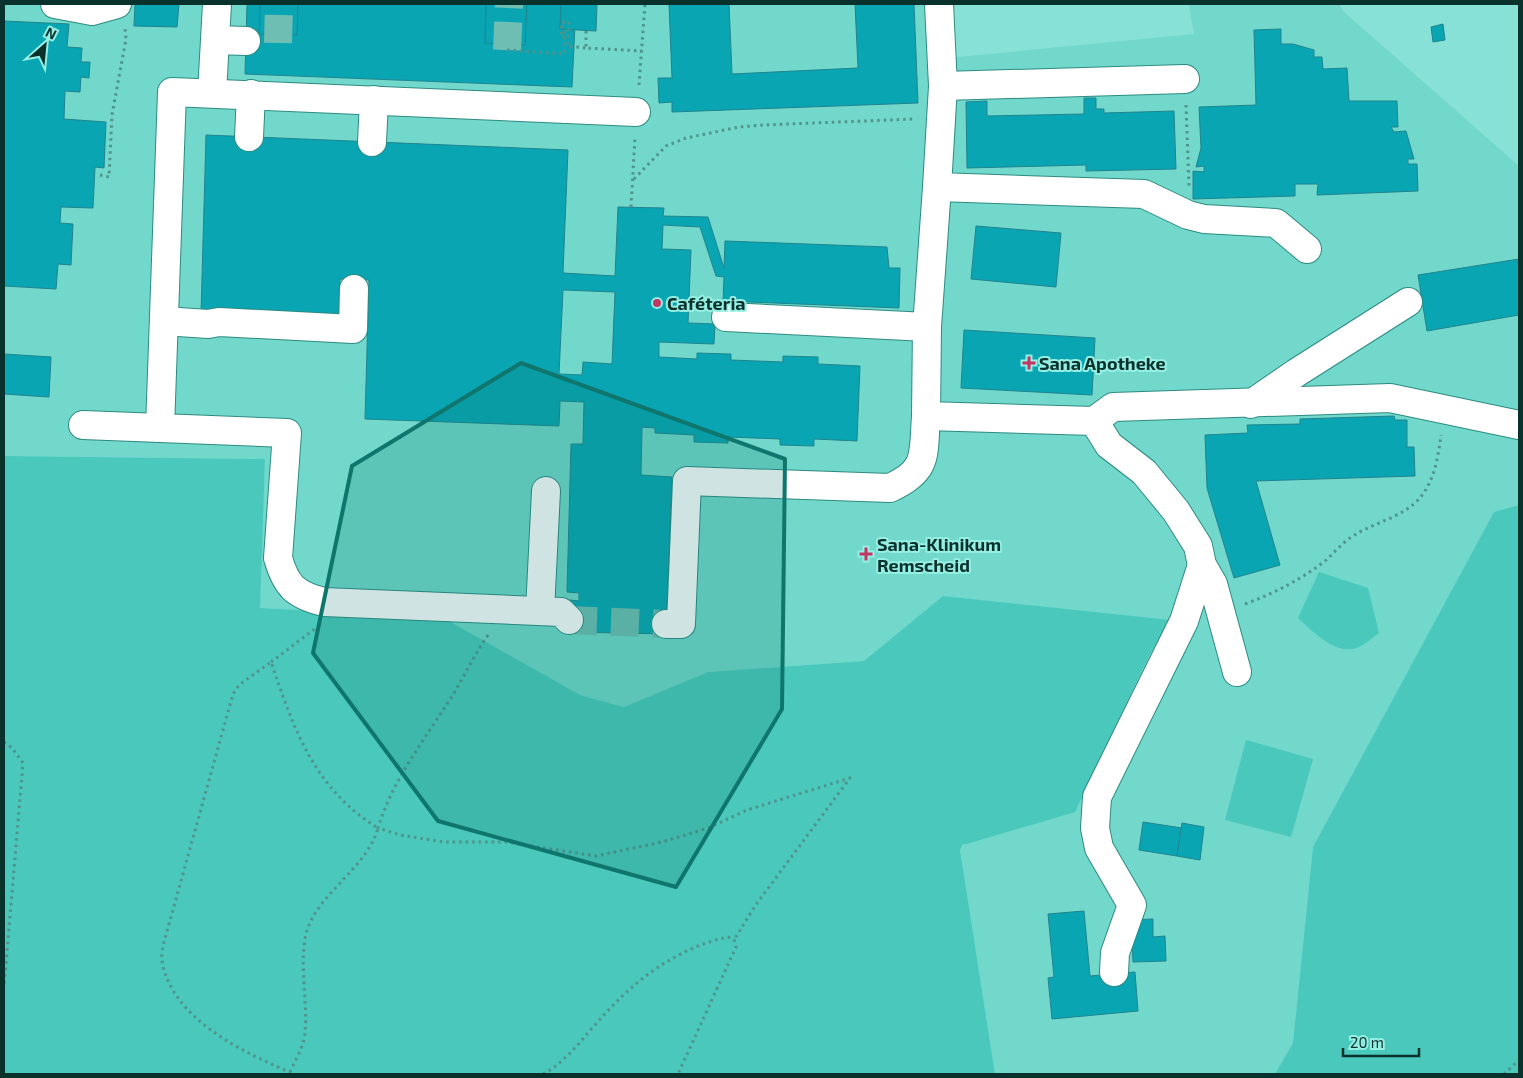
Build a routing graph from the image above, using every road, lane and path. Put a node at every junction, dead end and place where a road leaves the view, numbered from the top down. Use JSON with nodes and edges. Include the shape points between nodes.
{"nodes":[{"id":1,"x":55,"y":4,"type":"edge"},
{"id":2,"x":217,"y":4,"type":"edge"},
{"id":3,"x":644,"y":4,"type":"edge"},
{"id":4,"x":939,"y":4,"type":"edge"},
{"id":5,"x":117,"y":5,"type":"edge"},
{"id":6,"x":565,"y":30,"type":"dead end"},
{"id":7,"x":586,"y":30,"type":"dead end"},
{"id":8,"x":565,"y":37,"type":"junction"},
{"id":9,"x":216,"y":40,"type":"junction"},
{"id":10,"x":246,"y":41,"type":"dead end"},
{"id":11,"x":586,"y":48,"type":"junction"},
{"id":12,"x":507,"y":50,"type":"dead end"},
{"id":13,"x":1185,"y":79,"type":"joint"},
{"id":14,"x":943,"y":86,"type":"junction"},
{"id":15,"x":212,"y":93,"type":"junction"},
{"id":16,"x":251,"y":94,"type":"junction"},
{"id":17,"x":374,"y":100,"type":"junction"},
{"id":18,"x":636,"y":112,"type":"dead end"},
{"id":19,"x":942,"y":117,"type":"junction"},
{"id":20,"x":249,"y":137,"type":"dead end"},
{"id":21,"x":372,"y":142,"type":"dead end"},
{"id":22,"x":1190,"y":172,"type":"dead end"},
{"id":23,"x":100,"y":175,"type":"dead end"},
{"id":24,"x":634,"y":179,"type":"dead end"},
{"id":25,"x":938,"y":187,"type":"junction"},
{"id":26,"x":1307,"y":249,"type":"dead end"},
{"id":27,"x":354,"y":289,"type":"dead end"},
{"id":28,"x":1408,"y":302,"type":"dead end"},
{"id":29,"x":726,"y":317,"type":"dead end"},
{"id":30,"x":164,"y":321,"type":"junction"},
{"id":31,"x":927,"y":327,"type":"junction"},
{"id":32,"x":1251,"y":404,"type":"junction"},
{"id":33,"x":1443,"y":410,"type":"junction"},
{"id":34,"x":926,"y":416,"type":"junction"},
{"id":35,"x":1094,"y":421,"type":"junction"},
{"id":36,"x":83,"y":425,"type":"dead end"},
{"id":37,"x":1519,"y":425,"type":"edge"},
{"id":38,"x":160,"y":428,"type":"junction"},
{"id":39,"x":546,"y":491,"type":"dead end"},
{"id":40,"x":1202,"y":565,"type":"junction"},
{"id":41,"x":342,"y":603,"type":"junction"},
{"id":42,"x":501,"y":610,"type":"junction"},
{"id":43,"x":540,"y":611,"type":"junction"},
{"id":44,"x":1221,"y":612,"type":"junction"},
{"id":45,"x":568,"y":620,"type":"tunnel mouth"},
{"id":46,"x":666,"y":624,"type":"tunnel mouth"},
{"id":47,"x":270,"y":662,"type":"junction"},
{"id":48,"x":1237,"y":672,"type":"dead end"},
{"id":49,"x":4,"y":742,"type":"edge"},
{"id":50,"x":378,"y":828,"type":"junction"},
{"id":51,"x":734,"y":940,"type":"junction"},
{"id":52,"x":1114,"y":972,"type":"dead end"},
{"id":53,"x":4,"y":987,"type":"edge"},
{"id":54,"x":1519,"y":1060,"type":"edge"},
{"id":55,"x":292,"y":1073,"type":"edge"},
{"id":56,"x":543,"y":1074,"type":"edge"},
{"id":57,"x":678,"y":1074,"type":"edge"},
{"id":58,"x":1504,"y":1074,"type":"edge"}],
"edges":[{"from":1,"to":5,"type":"lane","via":[[92,11]]},
{"from":2,"to":9,"type":"lane"},
{"from":3,"to":11,"type":"path","via":[[642,51]]},
{"from":4,"to":14,"type":"lane"},
{"from":5,"to":23,"type":"path","via":[[126,39],[112,115],[110,177]]},
{"from":6,"to":8,"type":"path"},
{"from":7,"to":11,"type":"path"},
{"from":8,"to":11,"type":"path","via":[[561,37],[562,22],[569,22],[568,46]]},
{"from":8,"to":12,"type":"path","via":[[564,54]]},
{"from":9,"to":10,"type":"lane"},
{"from":9,"to":15,"type":"lane"},
{"from":13,"to":14,"type":"lane"},
{"from":13,"to":22,"type":"path"},
{"from":14,"to":19,"type":"lane"},
{"from":15,"to":16,"type":"lane"},
{"from":15,"to":30,"type":"lane","via":[[172,92]]},
{"from":16,"to":17,"type":"lane"},
{"from":16,"to":20,"type":"lane"},
{"from":17,"to":18,"type":"lane"},
{"from":17,"to":21,"type":"lane"},
{"from":19,"to":24,"type":"path","via":[[739,127],[686,138],[666,146]]},
{"from":19,"to":25,"type":"lane"},
{"from":25,"to":26,"type":"lane","via":[[1144,194],[1188,216],[1276,223]]},
{"from":25,"to":31,"type":"lane"},
{"from":27,"to":30,"type":"lane","via":[[352,329]]},
{"from":28,"to":32,"type":"lane"},
{"from":29,"to":31,"type":"lane"},
{"from":30,"to":38,"type":"lane"},
{"from":31,"to":34,"type":"lane"},
{"from":32,"to":33,"type":"lane","via":[[1390,398]]},
{"from":32,"to":35,"type":"lane","via":[[1113,407]]},
{"from":33,"to":37,"type":"lane"},
{"from":33,"to":44,"type":"path","via":[[1436,464],[1417,501],[1351,537],[1303,578],[1278,592]]},
{"from":34,"to":35,"type":"lane"},
{"from":34,"to":46,"type":"lane","via":[[923,461],[910,478],[890,488],[687,481],[681,624]]},
{"from":35,"to":40,"type":"lane","via":[[1109,445],[1144,472],[1176,511],[1198,546]]},
{"from":36,"to":38,"type":"lane"},
{"from":38,"to":41,"type":"lane","via":[[287,433],[278,558],[282,573],[290,587],[309,598]]},
{"from":39,"to":43,"type":"lane"},
{"from":40,"to":44,"type":"lane","via":[[1213,584]]},
{"from":40,"to":52,"type":"lane","via":[[1184,621],[1097,797],[1095,828],[1099,848],[1132,905],[1115,953]]},
{"from":41,"to":42,"type":"lane"},
{"from":41,"to":47,"type":"path","via":[[308,635]]},
{"from":42,"to":43,"type":"lane"},
{"from":42,"to":50,"type":"path","via":[[384,807]]},
{"from":43,"to":45,"type":"lane","via":[[561,612]]},
{"from":44,"to":48,"type":"lane"},
{"from":47,"to":50,"type":"path","via":[[294,728],[307,752],[333,789],[356,814]]},
{"from":47,"to":55,"type":"path","via":[[239,685],[233,694],[193,833],[162,960],[173,990],[191,1014],[230,1042]]},
{"from":49,"to":53,"type":"path","via":[[23,762]]},
{"from":50,"to":51,"type":"path","via":[[444,842],[506,842],[596,856],[708,828],[764,805],[850,778],[755,906]]},
{"from":50,"to":55,"type":"path","via":[[374,842],[316,912],[306,934],[303,974],[305,1035]]},
{"from":51,"to":56,"type":"path","via":[[728,937],[690,949],[660,966],[619,999],[565,1059]]},
{"from":51,"to":57,"type":"path","via":[[736,947],[731,960]]},
{"from":54,"to":58,"type":"path"}]}
